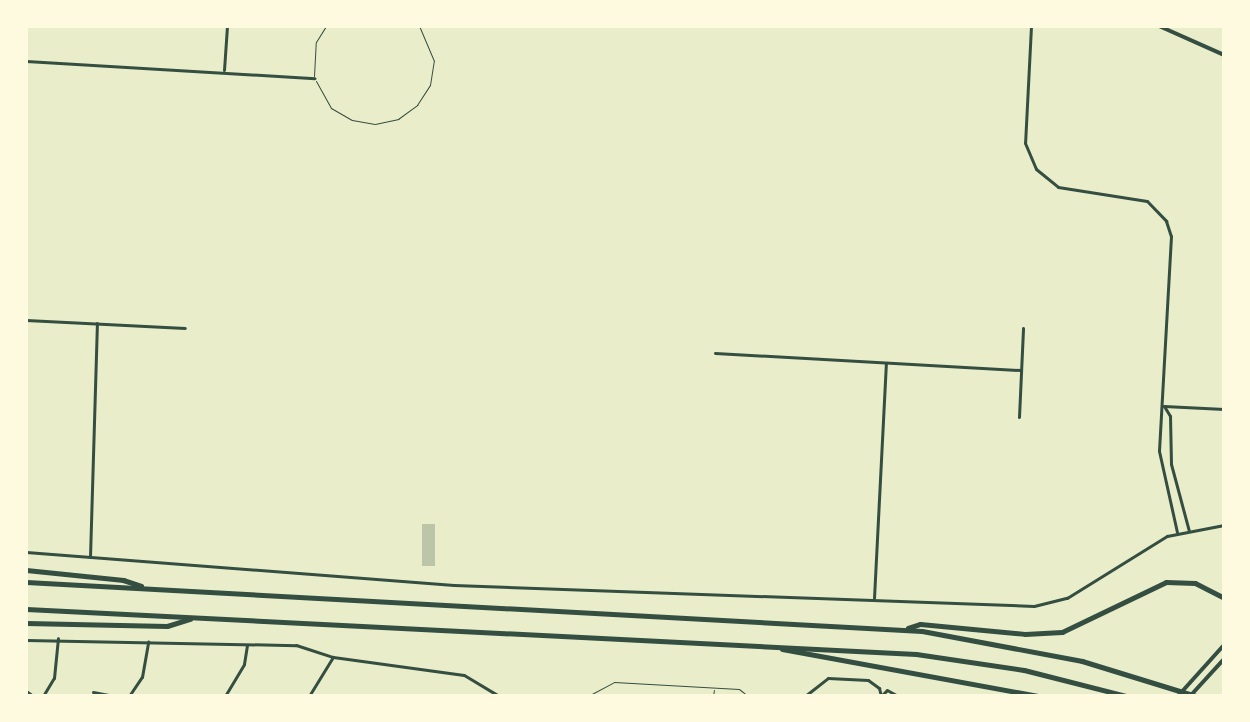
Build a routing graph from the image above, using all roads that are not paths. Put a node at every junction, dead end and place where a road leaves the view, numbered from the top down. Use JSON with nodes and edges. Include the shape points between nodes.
{"nodes":[{"id":1,"x":227,"y":26,"type":"edge"},
{"id":2,"x":326,"y":26,"type":"edge"},
{"id":3,"x":419,"y":26,"type":"edge"},
{"id":4,"x":1031,"y":26,"type":"edge"},
{"id":5,"x":1159,"y":26,"type":"edge"},
{"id":6,"x":1224,"y":55,"type":"edge"},
{"id":7,"x":26,"y":61,"type":"edge"},
{"id":8,"x":224,"y":70,"type":"junction"},
{"id":9,"x":315,"y":78,"type":"junction"},
{"id":10,"x":26,"y":320,"type":"edge"},
{"id":11,"x":97,"y":323,"type":"junction"},
{"id":12,"x":185,"y":328,"type":"dead end"},
{"id":13,"x":1023,"y":328,"type":"dead end"},
{"id":14,"x":715,"y":353,"type":"dead end"},
{"id":15,"x":886,"y":363,"type":"junction"},
{"id":16,"x":1021,"y":370,"type":"junction"},
{"id":17,"x":1164,"y":406,"type":"junction"},
{"id":18,"x":1224,"y":409,"type":"edge"},
{"id":19,"x":1019,"y":417,"type":"dead end"},
{"id":20,"x":1224,"y":525,"type":"edge"},
{"id":21,"x":1189,"y":531,"type":"junction"},
{"id":22,"x":1177,"y":532,"type":"junction"},
{"id":23,"x":26,"y":552,"type":"edge"},
{"id":24,"x":90,"y":557,"type":"junction"},
{"id":25,"x":26,"y":570,"type":"edge"},
{"id":26,"x":26,"y":582,"type":"edge"},
{"id":27,"x":146,"y":588,"type":"junction"},
{"id":28,"x":874,"y":598,"type":"junction"},
{"id":29,"x":1222,"y":598,"type":"edge"},
{"id":30,"x":26,"y":609,"type":"edge"},
{"id":31,"x":195,"y":618,"type":"junction"},
{"id":32,"x":26,"y":623,"type":"edge"},
{"id":33,"x":903,"y":629,"type":"junction"},
{"id":34,"x":58,"y":638,"type":"junction"},
{"id":35,"x":26,"y":640,"type":"edge"},
{"id":36,"x":148,"y":642,"type":"junction"},
{"id":37,"x":247,"y":644,"type":"junction"},
{"id":38,"x":753,"y":645,"type":"junction"},
{"id":39,"x":1224,"y":645,"type":"edge"},
{"id":40,"x":333,"y":657,"type":"junction"},
{"id":41,"x":1224,"y":659,"type":"edge"},
{"id":42,"x":714,"y":688,"type":"junction"},
{"id":43,"x":26,"y":691,"type":"edge"},
{"id":44,"x":93,"y":692,"type":"dead end"},
{"id":45,"x":494,"y":694,"type":"edge"},
{"id":46,"x":33,"y":696,"type":"edge"},
{"id":47,"x":43,"y":696,"type":"edge"},
{"id":48,"x":114,"y":696,"type":"edge"},
{"id":49,"x":129,"y":696,"type":"edge"},
{"id":50,"x":225,"y":696,"type":"edge"},
{"id":51,"x":309,"y":696,"type":"edge"},
{"id":52,"x":499,"y":696,"type":"edge"},
{"id":53,"x":588,"y":696,"type":"edge"},
{"id":54,"x":713,"y":696,"type":"edge"},
{"id":55,"x":748,"y":696,"type":"edge"},
{"id":56,"x":766,"y":696,"type":"edge"},
{"id":57,"x":803,"y":696,"type":"edge"},
{"id":58,"x":881,"y":696,"type":"edge"},
{"id":59,"x":898,"y":696,"type":"edge"},
{"id":60,"x":1034,"y":696,"type":"edge"},
{"id":61,"x":1126,"y":696,"type":"edge"},
{"id":62,"x":1178,"y":696,"type":"edge"},
{"id":63,"x":1190,"y":696,"type":"edge"},
{"id":64,"x":1196,"y":696,"type":"edge"}],
"edges":[{"from":1,"to":8,"type":"street"},
{"from":2,"to":9,"type":"lane","via":[[316,42]]},
{"from":3,"to":9,"type":"lane","via":[[434,61],[430,85],[417,105],[398,119],[375,124],[352,120],[331,108]]},
{"from":4,"to":17,"type":"street","via":[[1025,143],[1036,169],[1058,187],[1147,201],[1166,221],[1171,236]]},
{"from":5,"to":6,"type":"main road"},
{"from":7,"to":8,"type":"street"},
{"from":8,"to":9,"type":"street"},
{"from":10,"to":11,"type":"street"},
{"from":11,"to":12,"type":"street"},
{"from":11,"to":24,"type":"street"},
{"from":13,"to":16,"type":"street"},
{"from":14,"to":15,"type":"street"},
{"from":15,"to":16,"type":"street"},
{"from":15,"to":28,"type":"street"},
{"from":16,"to":19,"type":"street"},
{"from":17,"to":18,"type":"street"},
{"from":17,"to":21,"type":"street","via":[[1170,416],[1171,464]]},
{"from":17,"to":22,"type":"street","via":[[1161,466]]},
{"from":20,"to":21,"type":"street"},
{"from":21,"to":22,"type":"street"},
{"from":22,"to":28,"type":"street","via":[[1049,603],[1012,607]]},
{"from":23,"to":24,"type":"street"},
{"from":24,"to":28,"type":"street","via":[[454,585]]},
{"from":25,"to":27,"type":"highway","via":[[123,580]]},
{"from":26,"to":27,"type":"highway"},
{"from":27,"to":33,"type":"highway"},
{"from":29,"to":33,"type":"highway","via":[[1195,583],[1152,585],[1080,627],[1048,634],[920,624]]},
{"from":30,"to":31,"type":"highway"},
{"from":31,"to":32,"type":"highway","via":[[167,626]]},
{"from":31,"to":38,"type":"highway"},
{"from":33,"to":64,"type":"highway","via":[[1027,648]]},
{"from":34,"to":35,"type":"street"},
{"from":34,"to":36,"type":"street"},
{"from":34,"to":47,"type":"street","via":[[54,678]]},
{"from":36,"to":37,"type":"street"},
{"from":36,"to":49,"type":"street","via":[[142,677]]},
{"from":37,"to":40,"type":"street","via":[[296,645]]},
{"from":37,"to":50,"type":"street","via":[[244,664]]},
{"from":38,"to":60,"type":"highway"},
{"from":38,"to":61,"type":"highway","via":[[970,661]]},
{"from":39,"to":62,"type":"main road"},
{"from":40,"to":45,"type":"street","via":[[464,675]]},
{"from":40,"to":51,"type":"street"},
{"from":41,"to":63,"type":"main road"},
{"from":42,"to":53,"type":"lane","via":[[614,682]]},
{"from":42,"to":54,"type":"lane"},
{"from":42,"to":55,"type":"lane","via":[[739,689]]},
{"from":43,"to":46,"type":"street"},
{"from":44,"to":48,"type":"street"},
{"from":45,"to":52,"type":"street"},
{"from":56,"to":57,"type":"street"},
{"from":57,"to":58,"type":"street","via":[[828,678],[868,680]]},
{"from":58,"to":59,"type":"street","via":[[887,690]]}]}
